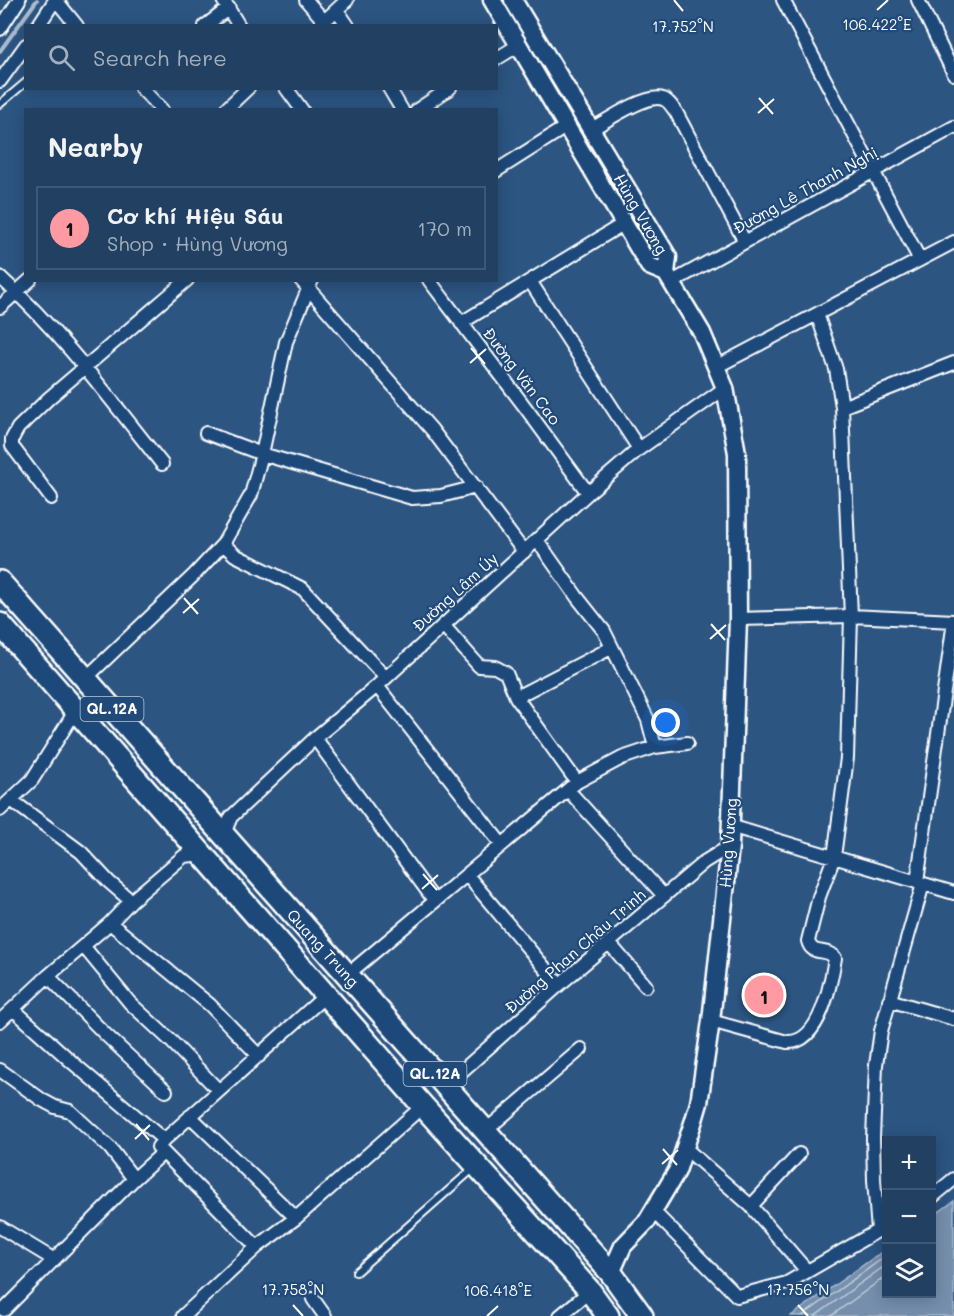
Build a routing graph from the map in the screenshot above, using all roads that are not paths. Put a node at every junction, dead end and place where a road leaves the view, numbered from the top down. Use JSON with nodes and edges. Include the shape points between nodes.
{"nodes":[{"id":1,"x":19,"y":0,"type":"edge"},
{"id":2,"x":56,"y":0,"type":"edge"},
{"id":3,"x":306,"y":0,"type":"edge"},
{"id":4,"x":347,"y":0,"type":"edge"},
{"id":5,"x":492,"y":0,"type":"edge"},
{"id":6,"x":513,"y":0,"type":"edge"},
{"id":7,"x":783,"y":0,"type":"edge"},
{"id":8,"x":918,"y":0,"type":"edge"},
{"id":9,"x":226,"y":4,"type":"edge"},
{"id":10,"x":337,"y":10,"type":"junction"},
{"id":11,"x":322,"y":23,"type":"edge"},
{"id":12,"x":39,"y":24,"type":"edge"},
{"id":13,"x":75,"y":24,"type":"edge"},
{"id":14,"x":207,"y":24,"type":"edge"},
{"id":15,"x":238,"y":24,"type":"edge"},
{"id":16,"x":347,"y":24,"type":"edge"},
{"id":17,"x":0,"y":29,"type":"edge"},
{"id":18,"x":519,"y":45,"type":"junction"},
{"id":19,"x":24,"y":48,"type":"edge"},
{"id":20,"x":498,"y":58,"type":"edge"},
{"id":21,"x":954,"y":74,"type":"edge"},
{"id":22,"x":0,"y":81,"type":"edge"},
{"id":23,"x":24,"y":84,"type":"edge"},
{"id":24,"x":143,"y":90,"type":"edge"},
{"id":25,"x":246,"y":90,"type":"edge"},
{"id":26,"x":287,"y":90,"type":"edge"},
{"id":27,"x":390,"y":90,"type":"edge"},
{"id":28,"x":447,"y":90,"type":"edge"},
{"id":29,"x":0,"y":104,"type":"edge"},
{"id":30,"x":160,"y":108,"type":"edge"},
{"id":31,"x":227,"y":108,"type":"edge"},
{"id":32,"x":301,"y":108,"type":"edge"},
{"id":33,"x":401,"y":108,"type":"edge"},
{"id":34,"x":420,"y":108,"type":"edge"},
{"id":35,"x":588,"y":123,"type":"junction"},
{"id":36,"x":567,"y":126,"type":"junction"},
{"id":37,"x":954,"y":127,"type":"edge"},
{"id":38,"x":498,"y":170,"type":"edge"},
{"id":39,"x":873,"y":171,"type":"junction"},
{"id":40,"x":623,"y":224,"type":"junction"},
{"id":41,"x":744,"y":242,"type":"junction"},
{"id":42,"x":954,"y":242,"type":"edge"},
{"id":43,"x":920,"y":260,"type":"junction"},
{"id":44,"x":0,"y":277,"type":"edge"},
{"id":45,"x":669,"y":277,"type":"junction"},
{"id":46,"x":530,"y":281,"type":"junction"},
{"id":47,"x":28,"y":282,"type":"edge"},
{"id":48,"x":185,"y":282,"type":"edge"},
{"id":49,"x":430,"y":282,"type":"edge"},
{"id":50,"x":307,"y":283,"type":"edge"},
{"id":51,"x":17,"y":292,"type":"junction"},
{"id":52,"x":0,"y":307,"type":"edge"},
{"id":53,"x":817,"y":314,"type":"junction"},
{"id":54,"x":461,"y":323,"type":"junction"},
{"id":55,"x":954,"y":363,"type":"edge"},
{"id":56,"x":85,"y":367,"type":"junction"},
{"id":57,"x":716,"y":367,"type":"junction"},
{"id":58,"x":725,"y":388,"type":"junction"},
{"id":59,"x":842,"y":407,"type":"junction"},
{"id":60,"x":206,"y":433,"type":"dead end"},
{"id":61,"x":639,"y":449,"type":"junction"},
{"id":62,"x":262,"y":454,"type":"junction"},
{"id":63,"x":162,"y":464,"type":"dead end"},
{"id":64,"x":476,"y":487,"type":"junction"},
{"id":65,"x":588,"y":493,"type":"junction"},
{"id":66,"x":51,"y":498,"type":"dead end"},
{"id":67,"x":537,"y":540,"type":"junction"},
{"id":68,"x":223,"y":544,"type":"junction"},
{"id":69,"x":524,"y":552,"type":"junction"},
{"id":70,"x":0,"y":582,"type":"edge"},
{"id":71,"x":851,"y":616,"type":"junction"},
{"id":72,"x":738,"y":619,"type":"junction"},
{"id":73,"x":954,"y":621,"type":"edge"},
{"id":74,"x":0,"y":624,"type":"edge"},
{"id":75,"x":443,"y":624,"type":"junction"},
{"id":76,"x":611,"y":648,"type":"junction"},
{"id":77,"x":85,"y":679,"type":"junction"},
{"id":78,"x":381,"y":681,"type":"junction"},
{"id":79,"x":516,"y":697,"type":"junction"},
{"id":80,"x":76,"y":710,"type":"junction"},
{"id":81,"x":315,"y":738,"type":"junction"},
{"id":82,"x":687,"y":743,"type":"dead end"},
{"id":83,"x":655,"y":747,"type":"junction"},
{"id":84,"x":573,"y":786,"type":"junction"},
{"id":85,"x":11,"y":800,"type":"junction"},
{"id":86,"x":0,"y":810,"type":"edge"},
{"id":87,"x":730,"y":826,"type":"junction"},
{"id":88,"x":223,"y":836,"type":"junction"},
{"id":89,"x":502,"y":845,"type":"junction"},
{"id":90,"x":730,"y":846,"type":"junction"},
{"id":91,"x":203,"y":854,"type":"junction"},
{"id":92,"x":834,"y":857,"type":"junction"},
{"id":93,"x":467,"y":875,"type":"junction"},
{"id":94,"x":920,"y":883,"type":"junction"},
{"id":95,"x":954,"y":893,"type":"edge"},
{"id":96,"x":664,"y":896,"type":"junction"},
{"id":97,"x":434,"y":900,"type":"junction"},
{"id":98,"x":131,"y":901,"type":"junction"},
{"id":99,"x":110,"y":923,"type":"junction"},
{"id":100,"x":609,"y":943,"type":"junction"},
{"id":101,"x":84,"y":947,"type":"junction"},
{"id":102,"x":347,"y":975,"type":"junction"},
{"id":103,"x":48,"y":976,"type":"junction"},
{"id":104,"x":559,"y":985,"type":"junction"},
{"id":105,"x":645,"y":986,"type":"dead end"},
{"id":106,"x":326,"y":995,"type":"junction"},
{"id":107,"x":890,"y":1000,"type":"junction"},
{"id":108,"x":13,"y":1009,"type":"junction"},
{"id":109,"x":954,"y":1019,"type":"edge"},
{"id":110,"x":0,"y":1021,"type":"edge"},
{"id":111,"x":711,"y":1021,"type":"junction"},
{"id":112,"x":581,"y":1049,"type":"dead end"},
{"id":113,"x":259,"y":1056,"type":"junction"},
{"id":114,"x":0,"y":1070,"type":"edge"},
{"id":115,"x":445,"y":1086,"type":"junction"},
{"id":116,"x":166,"y":1091,"type":"dead end"},
{"id":117,"x":219,"y":1091,"type":"junction"},
{"id":118,"x":423,"y":1106,"type":"junction"},
{"id":119,"x":190,"y":1116,"type":"junction"},
{"id":120,"x":485,"y":1131,"type":"junction"},
{"id":121,"x":164,"y":1140,"type":"junction"},
{"id":122,"x":685,"y":1148,"type":"junction"},
{"id":123,"x":163,"y":1154,"type":"junction"},
{"id":124,"x":799,"y":1154,"type":"dead end"},
{"id":125,"x":477,"y":1166,"type":"junction"},
{"id":126,"x":134,"y":1179,"type":"junction"},
{"id":127,"x":954,"y":1179,"type":"edge"},
{"id":128,"x":936,"y":1194,"type":"edge"},
{"id":129,"x":751,"y":1206,"type":"junction"},
{"id":130,"x":653,"y":1210,"type":"junction"},
{"id":131,"x":296,"y":1218,"type":"junction"},
{"id":132,"x":0,"y":1227,"type":"edge"},
{"id":133,"x":882,"y":1228,"type":"edge"},
{"id":134,"x":257,"y":1247,"type":"junction"},
{"id":135,"x":53,"y":1259,"type":"junction"},
{"id":136,"x":807,"y":1271,"type":"junction"},
{"id":137,"x":356,"y":1272,"type":"dead end"},
{"id":138,"x":611,"y":1273,"type":"junction"},
{"id":139,"x":590,"y":1291,"type":"junction"},
{"id":140,"x":313,"y":1299,"type":"dead end"},
{"id":141,"x":5,"y":1312,"type":"edge"},
{"id":142,"x":183,"y":1316,"type":"edge"},
{"id":143,"x":325,"y":1316,"type":"edge"},
{"id":144,"x":560,"y":1316,"type":"edge"},
{"id":145,"x":608,"y":1316,"type":"edge"},
{"id":146,"x":642,"y":1316,"type":"edge"}],
"edges":[{"from":1,"to":17,"type":"street"},
{"from":2,"to":12,"type":"street"},
{"from":2,"to":13,"type":"street"},
{"from":3,"to":11,"type":"street"},
{"from":4,"to":10,"type":"street"},
{"from":5,"to":18,"type":"street","name":"Hùng Vương"},
{"from":6,"to":35,"type":"street","name":"Hùng Vương"},
{"from":7,"to":39,"type":"street"},
{"from":8,"to":21,"type":"street"},
{"from":9,"to":14,"type":"street"},
{"from":9,"to":15,"type":"street"},
{"from":10,"to":11,"type":"street"},
{"from":10,"to":16,"type":"street"},
{"from":18,"to":20,"type":"street"},
{"from":18,"to":36,"type":"street","name":"Hùng Vương"},
{"from":19,"to":22,"type":"street"},
{"from":23,"to":29,"type":"lane"},
{"from":24,"to":30,"type":"street"},
{"from":25,"to":31,"type":"street"},
{"from":26,"to":32,"type":"street"},
{"from":27,"to":33,"type":"street"},
{"from":28,"to":34,"type":"street"},
{"from":35,"to":36,"type":"street"},
{"from":35,"to":41,"type":"street","via":[[645,101],[666,101],[676,112]]},
{"from":35,"to":45,"type":"street","name":"Hùng Vương","via":[[668,257]]},
{"from":36,"to":38,"type":"street"},
{"from":36,"to":40,"type":"street","name":"Hùng Vương"},
{"from":37,"to":39,"type":"street","name":"Đường Lê Thanh Nghị"},
{"from":39,"to":41,"type":"street","name":"Đường Lê Thanh Nghị"},
{"from":39,"to":43,"type":"street"},
{"from":40,"to":45,"type":"street","name":"Hùng Vương","via":[[649,266]]},
{"from":40,"to":46,"type":"street"},
{"from":41,"to":45,"type":"street","name":"Đường Lê Thanh Nghị"},
{"from":42,"to":43,"type":"street"},
{"from":43,"to":53,"type":"street"},
{"from":44,"to":51,"type":"street"},
{"from":45,"to":57,"type":"street","name":"Hùng Vương","via":[[702,333]]},
{"from":46,"to":54,"type":"street"},
{"from":46,"to":61,"type":"street"},
{"from":47,"to":51,"type":"street"},
{"from":48,"to":56,"type":"street"},
{"from":49,"to":54,"type":"street","name":"Đường Văn Cao"},
{"from":50,"to":62,"type":"street","via":[[286,342]]},
{"from":50,"to":64,"type":"street"},
{"from":51,"to":52,"type":"street"},
{"from":51,"to":56,"type":"street"},
{"from":53,"to":57,"type":"street"},
{"from":53,"to":59,"type":"street","via":[[836,369]]},
{"from":54,"to":65,"type":"street","name":"Đường Văn Cao"},
{"from":55,"to":59,"type":"street"},
{"from":56,"to":63,"type":"street"},
{"from":56,"to":66,"type":"street","via":[[18,428],[12,439],[12,446]]},
{"from":57,"to":58,"type":"street","name":"Hùng Vương"},
{"from":58,"to":61,"type":"street","name":"Đường Lâm Úy"},
{"from":58,"to":72,"type":"street","name":"Hùng Vương","via":[[737,453]]},
{"from":59,"to":71,"type":"street"},
{"from":60,"to":62,"type":"street"},
{"from":61,"to":65,"type":"street","name":"Đường Lâm Úy"},
{"from":62,"to":64,"type":"street","via":[[412,498]]},
{"from":62,"to":68,"type":"street","via":[[250,495]]},
{"from":64,"to":69,"type":"street"},
{"from":65,"to":67,"type":"street","name":"Đường Lâm Úy"},
{"from":67,"to":69,"type":"street","name":"Đường Lâm Úy"},
{"from":67,"to":76,"type":"street","via":[[604,631]]},
{"from":68,"to":77,"type":"street"},
{"from":68,"to":78,"type":"street","via":[[235,555],[303,589]]},
{"from":69,"to":75,"type":"street","name":"Đường Lâm Úy"},
{"from":70,"to":77,"type":"highway","name":"Quang Trung","number":"QL.12A"},
{"from":71,"to":72,"type":"street"},
{"from":71,"to":73,"type":"street"},
{"from":71,"to":92,"type":"street","via":[[847,758]]},
{"from":72,"to":87,"type":"street","name":"Hùng Vương"},
{"from":73,"to":94,"type":"street"},
{"from":74,"to":80,"type":"highway","name":"Quang Trung","number":"QL.12A"},
{"from":75,"to":78,"type":"street","name":"Đường Lâm Úy"},
{"from":75,"to":79,"type":"street","via":[[479,666],[495,667],[506,673]]},
{"from":76,"to":79,"type":"street"},
{"from":76,"to":83,"type":"street","via":[[648,720]]},
{"from":77,"to":88,"type":"highway","name":"Quang Trung","number":"QL.12A"},
{"from":78,"to":81,"type":"street","name":"Đường Lâm Úy"},
{"from":78,"to":89,"type":"street"},
{"from":79,"to":84,"type":"street"},
{"from":80,"to":85,"type":"street","via":[[32,780]]},
{"from":80,"to":91,"type":"highway","name":"Quang Trung","number":"QL.12A"},
{"from":81,"to":88,"type":"street","name":"Đường Lâm Úy","via":[[231,818]]},
{"from":81,"to":97,"type":"street"},
{"from":82,"to":83,"type":"street"},
{"from":83,"to":84,"type":"street","via":[[622,758]]},
{"from":84,"to":89,"type":"street"},
{"from":84,"to":96,"type":"street"},
{"from":85,"to":86,"type":"street"},
{"from":85,"to":98,"type":"street","via":[[81,852]]},
{"from":87,"to":90,"type":"street","name":"Hùng Vương"},
{"from":87,"to":92,"type":"street"},
{"from":88,"to":91,"type":"highway"},
{"from":88,"to":102,"type":"highway","name":"Quang Trung","number":"QL.12A"},
{"from":89,"to":93,"type":"street"},
{"from":90,"to":96,"type":"street","name":"Đường Phan Châu Trinh"},
{"from":90,"to":111,"type":"street","name":"Hùng Vương"},
{"from":91,"to":98,"type":"street","via":[[184,856]]},
{"from":91,"to":106,"type":"highway","name":"Quang Trung","number":"QL.12A"},
{"from":92,"to":94,"type":"street"},
{"from":92,"to":111,"type":"street","via":[[808,936],[812,950],[831,953],[835,958],[823,1004],[811,1030],[796,1042],[787,1042]]},
{"from":93,"to":97,"type":"street"},
{"from":93,"to":104,"type":"street"},
{"from":94,"to":95,"type":"street"},
{"from":94,"to":107,"type":"street"},
{"from":96,"to":100,"type":"street","name":"Đường Phan Châu Trinh"},
{"from":97,"to":102,"type":"street"},
{"from":98,"to":99,"type":"street"},
{"from":99,"to":101,"type":"street"},
{"from":99,"to":113,"type":"street","via":[[210,1005]]},
{"from":100,"to":104,"type":"street","name":"Đường Phan Châu Trinh"},
{"from":100,"to":105,"type":"street"},
{"from":101,"to":103,"type":"street"},
{"from":101,"to":117,"type":"street","via":[[130,1002]]},
{"from":102,"to":115,"type":"highway","name":"Quang Trung","number":"QL.12A"},
{"from":103,"to":108,"type":"street"},
{"from":103,"to":116,"type":"street"},
{"from":104,"to":115,"type":"street","name":"Đường Phan Châu Trinh"},
{"from":106,"to":113,"type":"street"},
{"from":106,"to":118,"type":"highway","name":"Quang Trung","number":"QL.12A"},
{"from":107,"to":109,"type":"street"},
{"from":107,"to":133,"type":"street","via":[[876,1065],[873,1138],[874,1180]]},
{"from":108,"to":110,"type":"street"},
{"from":108,"to":121,"type":"street"},
{"from":111,"to":122,"type":"street","name":"Hùng Vương","via":[[699,1103]]},
{"from":112,"to":120,"type":"street"},
{"from":113,"to":117,"type":"street"},
{"from":114,"to":126,"type":"street","via":[[42,1100],[80,1118]]},
{"from":115,"to":118,"type":"highway"},
{"from":115,"to":120,"type":"highway","name":"Quang Trung","number":"QL.12A"},
{"from":117,"to":119,"type":"street"},
{"from":118,"to":125,"type":"highway","name":"Quang Trung","number":"QL.12A"},
{"from":118,"to":131,"type":"street"},
{"from":119,"to":121,"type":"street"},
{"from":119,"to":131,"type":"street"},
{"from":120,"to":138,"type":"highway","name":"Quang Trung","number":"QL.12A"},
{"from":121,"to":123,"type":"street","via":[[158,1148]]},
{"from":122,"to":129,"type":"street"},
{"from":122,"to":130,"type":"street","name":"Hùng Vương","via":[[677,1171]]},
{"from":123,"to":126,"type":"street"},
{"from":123,"to":134,"type":"street"},
{"from":124,"to":129,"type":"street"},
{"from":125,"to":137,"type":"lane"},
{"from":125,"to":139,"type":"highway","name":"Quang Trung","number":"QL.12A"},
{"from":126,"to":135,"type":"street"},
{"from":127,"to":128,"type":"street"},
{"from":129,"to":136,"type":"street"},
{"from":130,"to":136,"type":"street","via":[[737,1296],[788,1283]]},
{"from":130,"to":138,"type":"street","name":"Hùng Vương","via":[[623,1246]]},
{"from":131,"to":134,"type":"street"},
{"from":132,"to":135,"type":"street"},
{"from":133,"to":136,"type":"street"},
{"from":134,"to":142,"type":"street"},
{"from":135,"to":141,"type":"street"},
{"from":138,"to":139,"type":"highway"},
{"from":138,"to":146,"type":"highway","name":"Quang Trung","number":"QL.12A"},
{"from":139,"to":144,"type":"street"},
{"from":139,"to":145,"type":"highway","name":"Quang Trung","number":"QL.12A"},
{"from":140,"to":143,"type":"street"}]}
